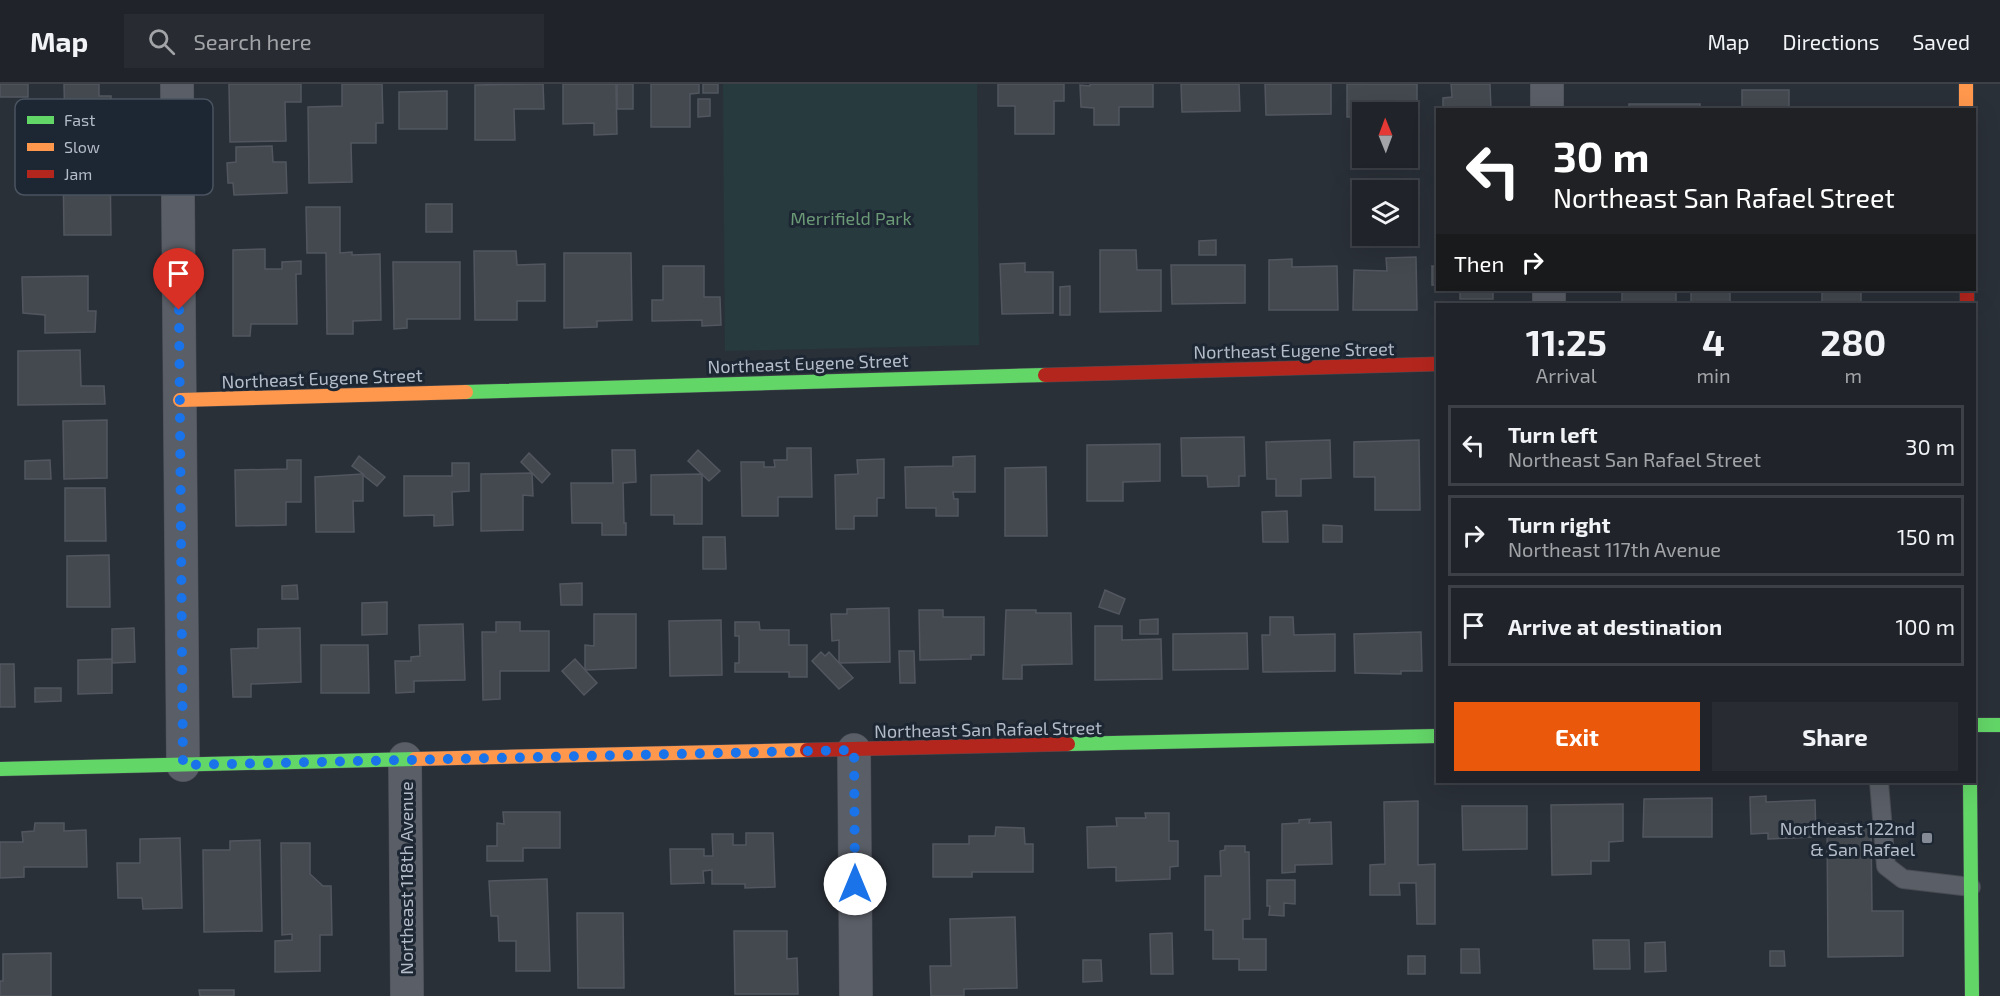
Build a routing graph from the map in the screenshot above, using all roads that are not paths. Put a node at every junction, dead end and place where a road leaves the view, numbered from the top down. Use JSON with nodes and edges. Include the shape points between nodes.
{"nodes":[{"id":1,"x":177,"y":84,"type":"edge"},
{"id":2,"x":1547,"y":84,"type":"edge"},
{"id":3,"x":1966,"y":84,"type":"edge"},
{"id":4,"x":177,"y":99,"type":"edge"},
{"id":5,"x":1547,"y":108,"type":"edge"},
{"id":6,"x":1966,"y":108,"type":"edge"},
{"id":7,"x":178,"y":195,"type":"edge"},
{"id":8,"x":1436,"y":364,"type":"edge"},
{"id":9,"x":180,"y":400,"type":"junction"},
{"id":10,"x":1976,"y":725,"type":"edge"},
{"id":11,"x":2000,"y":725,"type":"edge"},
{"id":12,"x":1436,"y":736,"type":"edge"},
{"id":13,"x":854,"y":750,"type":"junction"},
{"id":14,"x":405,"y":759,"type":"junction"},
{"id":15,"x":183,"y":765,"type":"junction"},
{"id":16,"x":0,"y":769,"type":"edge"},
{"id":17,"x":1879,"y":783,"type":"edge"},
{"id":18,"x":1971,"y":783,"type":"edge"},
{"id":19,"x":1971,"y":887,"type":"junction"},
{"id":20,"x":407,"y":996,"type":"edge"},
{"id":21,"x":856,"y":996,"type":"edge"},
{"id":22,"x":1972,"y":996,"type":"edge"}],
"edges":[{"from":1,"to":4,"type":"street"},
{"from":2,"to":5,"type":"street"},
{"from":3,"to":6,"type":"street"},
{"from":7,"to":9,"type":"street"},
{"from":8,"to":9,"type":"street","name":"Northeast Eugene Street"},
{"from":9,"to":15,"type":"street"},
{"from":10,"to":11,"type":"street"},
{"from":12,"to":13,"type":"street","name":"Northeast San Rafael Street"},
{"from":13,"to":14,"type":"street","name":"Northeast San Rafael Street"},
{"from":13,"to":21,"type":"street"},
{"from":14,"to":15,"type":"street","name":"Northeast San Rafael Street"},
{"from":14,"to":20,"type":"street","name":"Northeast 118th Avenue"},
{"from":15,"to":16,"type":"street","name":"Northeast San Rafael Street"},
{"from":17,"to":19,"type":"lane","via":[[1886,866],[1903,879]]},
{"from":18,"to":19,"type":"street"},
{"from":19,"to":22,"type":"street"}]}
